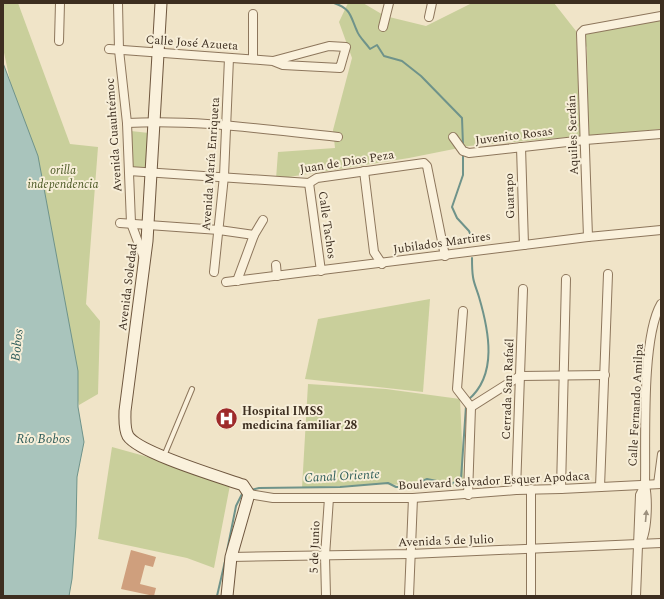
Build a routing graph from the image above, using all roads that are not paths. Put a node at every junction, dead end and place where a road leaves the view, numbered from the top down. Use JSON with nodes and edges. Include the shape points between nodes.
{"nodes":[{"id":1,"x":60,"y":3,"type":"edge"},
{"id":2,"x":118,"y":3,"type":"edge"},
{"id":3,"x":161,"y":3,"type":"edge"},
{"id":4,"x":389,"y":3,"type":"edge"},
{"id":5,"x":432,"y":3,"type":"edge"},
{"id":6,"x":253,"y":14,"type":"dead end"},
{"id":7,"x":661,"y":16,"type":"edge"},
{"id":8,"x":430,"y":17,"type":"dead end"},
{"id":9,"x":383,"y":28,"type":"dead end"},
{"id":10,"x":59,"y":41,"type":"dead end"},
{"id":11,"x":109,"y":49,"type":"dead end"},
{"id":12,"x":119,"y":50,"type":"junction"},
{"id":13,"x":158,"y":53,"type":"junction"},
{"id":14,"x":229,"y":58,"type":"junction"},
{"id":15,"x":253,"y":59,"type":"junction"},
{"id":16,"x":273,"y":61,"type":"junction"},
{"id":17,"x":153,"y":122,"type":"junction"},
{"id":18,"x":127,"y":123,"type":"junction"},
{"id":19,"x":226,"y":126,"type":"junction"},
{"id":20,"x":661,"y":134,"type":"edge"},
{"id":21,"x":338,"y":137,"type":"dead end"},
{"id":22,"x":453,"y":137,"type":"dead end"},
{"id":23,"x":585,"y":140,"type":"junction"},
{"id":24,"x":520,"y":147,"type":"junction"},
{"id":25,"x":129,"y":171,"type":"junction"},
{"id":26,"x":364,"y":171,"type":"junction"},
{"id":27,"x":151,"y":173,"type":"junction"},
{"id":28,"x":224,"y":176,"type":"junction"},
{"id":29,"x":309,"y":183,"type":"junction"},
{"id":30,"x":263,"y":220,"type":"dead end"},
{"id":31,"x":120,"y":223,"type":"dead end"},
{"id":32,"x":131,"y":223,"type":"junction"},
{"id":33,"x":148,"y":224,"type":"junction"},
{"id":34,"x":219,"y":230,"type":"junction"},
{"id":35,"x":661,"y":230,"type":"edge"},
{"id":36,"x":254,"y":235,"type":"junction"},
{"id":37,"x":588,"y":237,"type":"junction"},
{"id":38,"x":524,"y":245,"type":"junction"},
{"id":39,"x":445,"y":256,"type":"junction"},
{"id":40,"x":145,"y":263,"type":"junction"},
{"id":41,"x":382,"y":264,"type":"junction"},
{"id":42,"x":276,"y":265,"type":"dead end"},
{"id":43,"x":321,"y":271,"type":"junction"},
{"id":44,"x":214,"y":272,"type":"dead end"},
{"id":45,"x":608,"y":274,"type":"dead end"},
{"id":46,"x":277,"y":276,"type":"junction"},
{"id":47,"x":566,"y":279,"type":"dead end"},
{"id":48,"x":237,"y":281,"type":"junction"},
{"id":49,"x":226,"y":282,"type":"dead end"},
{"id":50,"x":523,"y":289,"type":"dead end"},
{"id":51,"x":661,"y":304,"type":"edge"},
{"id":52,"x":463,"y":311,"type":"dead end"},
{"id":53,"x":564,"y":374,"type":"junction"},
{"id":54,"x":605,"y":375,"type":"junction"},
{"id":55,"x":520,"y":376,"type":"junction"},
{"id":56,"x":192,"y":389,"type":"dead end"},
{"id":57,"x":472,"y":407,"type":"junction"},
{"id":58,"x":661,"y":454,"type":"edge"},
{"id":59,"x":164,"y":456,"type":"junction"},
{"id":60,"x":659,"y":484,"type":"edge"},
{"id":61,"x":645,"y":485,"type":"junction"},
{"id":62,"x":600,"y":487,"type":"junction"},
{"id":63,"x":531,"y":489,"type":"junction"},
{"id":64,"x":561,"y":489,"type":"junction"},
{"id":65,"x":516,"y":490,"type":"junction"},
{"id":66,"x":249,"y":494,"type":"junction"},
{"id":67,"x":468,"y":495,"type":"junction"},
{"id":68,"x":329,"y":498,"type":"junction"},
{"id":69,"x":413,"y":498,"type":"junction"},
{"id":70,"x":661,"y":544,"type":"edge"},
{"id":71,"x":639,"y":545,"type":"junction"},
{"id":72,"x":531,"y":549,"type":"junction"},
{"id":73,"x":410,"y":554,"type":"junction"},
{"id":74,"x":326,"y":556,"type":"junction"},
{"id":75,"x":231,"y":557,"type":"junction"},
{"id":76,"x":227,"y":596,"type":"edge"},
{"id":77,"x":326,"y":596,"type":"edge"},
{"id":78,"x":409,"y":596,"type":"edge"},
{"id":79,"x":531,"y":596,"type":"edge"},
{"id":80,"x":636,"y":596,"type":"edge"}],
"edges":[{"from":1,"to":10,"type":"street"},
{"from":2,"to":12,"type":"street","name":"Avenida Cuauhtémoc"},
{"from":3,"to":13,"type":"main road","name":"Avenida Soledad"},
{"from":4,"to":9,"type":"street"},
{"from":5,"to":8,"type":"street"},
{"from":6,"to":15,"type":"street"},
{"from":7,"to":23,"type":"street","name":"Aquiles Serdán","via":[[584,30],[581,33]]},
{"from":11,"to":12,"type":"street","name":"Calle José Azueta"},
{"from":12,"to":13,"type":"street","name":"Calle José Azueta"},
{"from":12,"to":18,"type":"street","name":"Avenida Cuauhtémoc"},
{"from":13,"to":14,"type":"street","name":"Calle José Azueta"},
{"from":13,"to":17,"type":"main road","name":"Avenida Soledad"},
{"from":14,"to":15,"type":"street","name":"Calle José Azueta"},
{"from":14,"to":19,"type":"street","name":"Avenida María Enriqueta"},
{"from":15,"to":16,"type":"street","name":"Calle José Azueta"},
{"from":16,"to":16,"type":"street","name":"Calle José Azueta","via":[[329,46],[346,47],[340,68],[283,65]]},
{"from":17,"to":18,"type":"street"},
{"from":17,"to":19,"type":"street"},
{"from":17,"to":27,"type":"main road","name":"Avenida Soledad"},
{"from":18,"to":25,"type":"street","name":"Avenida Cuauhtémoc"},
{"from":19,"to":21,"type":"street"},
{"from":19,"to":28,"type":"street","name":"Avenida María Enriqueta"},
{"from":20,"to":23,"type":"street","name":"Juvenito Rosas"},
{"from":22,"to":24,"type":"street","name":"Juvenito Rosas","via":[[463,151],[469,153]]},
{"from":23,"to":24,"type":"street","name":"Juvenito Rosas"},
{"from":23,"to":37,"type":"street","name":"Aquiles Serdán"},
{"from":24,"to":38,"type":"street","name":"Guarapo"},
{"from":25,"to":27,"type":"street","name":"Juan de Dios Peza"},
{"from":25,"to":32,"type":"street","name":"Avenida Cuauhtémoc"},
{"from":26,"to":29,"type":"street","name":"Juan de Dios Peza","via":[[317,178]]},
{"from":26,"to":39,"type":"street","name":"Juan de Dios Peza","via":[[424,163],[427,166]]},
{"from":26,"to":41,"type":"street","via":[[374,252]]},
{"from":27,"to":28,"type":"street","name":"Juan de Dios Peza"},
{"from":27,"to":33,"type":"main road","name":"Avenida Soledad"},
{"from":28,"to":29,"type":"street","name":"Juan de Dios Peza"},
{"from":28,"to":34,"type":"street","name":"Avenida María Enriqueta"},
{"from":29,"to":43,"type":"street","name":"Calle Tachos"},
{"from":30,"to":36,"type":"street"},
{"from":31,"to":32,"type":"street"},
{"from":32,"to":33,"type":"street"},
{"from":32,"to":40,"type":"street","name":"Avenida Cuauhtémoc"},
{"from":33,"to":34,"type":"street"},
{"from":33,"to":40,"type":"main road","name":"Avenida Soledad"},
{"from":34,"to":36,"type":"street"},
{"from":34,"to":44,"type":"street","name":"Avenida María Enriqueta"},
{"from":35,"to":37,"type":"street","name":"Jubilados Martires"},
{"from":36,"to":48,"type":"street"},
{"from":37,"to":38,"type":"street","name":"Jubilados Martires"},
{"from":38,"to":39,"type":"street","name":"Jubilados Martires"},
{"from":39,"to":41,"type":"street","name":"Jubilados Martires"},
{"from":40,"to":59,"type":"main road","name":"Avenida Soledad","via":[[125,412],[126,434],[133,442]]},
{"from":41,"to":43,"type":"street","name":"Jubilados Martires"},
{"from":42,"to":46,"type":"street"},
{"from":43,"to":46,"type":"street","name":"Jubilados Martires"},
{"from":45,"to":54,"type":"street"},
{"from":46,"to":48,"type":"street","name":"Jubilados Martires"},
{"from":47,"to":53,"type":"street"},
{"from":48,"to":49,"type":"street","name":"Jubilados Martires"},
{"from":50,"to":55,"type":"street","name":"Cerrada San Rafaél"},
{"from":51,"to":61,"type":"street","name":"Calle Fernando Amilpa","via":[[652,331],[648,365]]},
{"from":52,"to":57,"type":"street","via":[[457,389]]},
{"from":53,"to":54,"type":"street"},
{"from":53,"to":55,"type":"street"},
{"from":53,"to":64,"type":"street"},
{"from":54,"to":62,"type":"street"},
{"from":55,"to":57,"type":"street"},
{"from":55,"to":65,"type":"street","name":"Cerrada San Rafaél"},
{"from":56,"to":59,"type":"lane"},
{"from":57,"to":67,"type":"street"},
{"from":58,"to":60,"type":"street"},
{"from":59,"to":66,"type":"main road","name":"Avenida Soledad","via":[[243,485]]},
{"from":60,"to":61,"type":"street","name":"Boulevard Salvador Esquer Apodaca"},
{"from":61,"to":62,"type":"street","name":"Boulevard Salvador Esquer Apodaca"},
{"from":61,"to":71,"type":"street","name":"Calle Fernando Amilpa","via":[[640,495],[637,538]]},
{"from":62,"to":64,"type":"street","name":"Boulevard Salvador Esquer Apodaca"},
{"from":63,"to":64,"type":"street","name":"Boulevard Salvador Esquer Apodaca"},
{"from":63,"to":65,"type":"street","name":"Boulevard Salvador Esquer Apodaca"},
{"from":63,"to":72,"type":"street"},
{"from":65,"to":67,"type":"street","name":"Boulevard Salvador Esquer Apodaca"},
{"from":66,"to":68,"type":"street","name":"Boulevard Salvador Esquer Apodaca","via":[[273,498]]},
{"from":66,"to":75,"type":"main road"},
{"from":67,"to":69,"type":"street","name":"Boulevard Salvador Esquer Apodaca"},
{"from":68,"to":69,"type":"street","name":"Boulevard Salvador Esquer Apodaca"},
{"from":68,"to":74,"type":"street","name":"5 de Junio"},
{"from":69,"to":73,"type":"street"},
{"from":70,"to":71,"type":"street","name":"Avenida 5 de Julio"},
{"from":71,"to":72,"type":"street","name":"Avenida 5 de Julio"},
{"from":71,"to":80,"type":"street","name":"Calle Fernando Amilpa"},
{"from":72,"to":73,"type":"street","name":"Avenida 5 de Julio"},
{"from":72,"to":79,"type":"street"},
{"from":73,"to":74,"type":"street","name":"Avenida 5 de Julio"},
{"from":73,"to":78,"type":"street"},
{"from":74,"to":75,"type":"street","name":"Avenida 5 de Julio"},
{"from":74,"to":77,"type":"street","name":"5 de Junio"},
{"from":75,"to":76,"type":"main road"}]}
